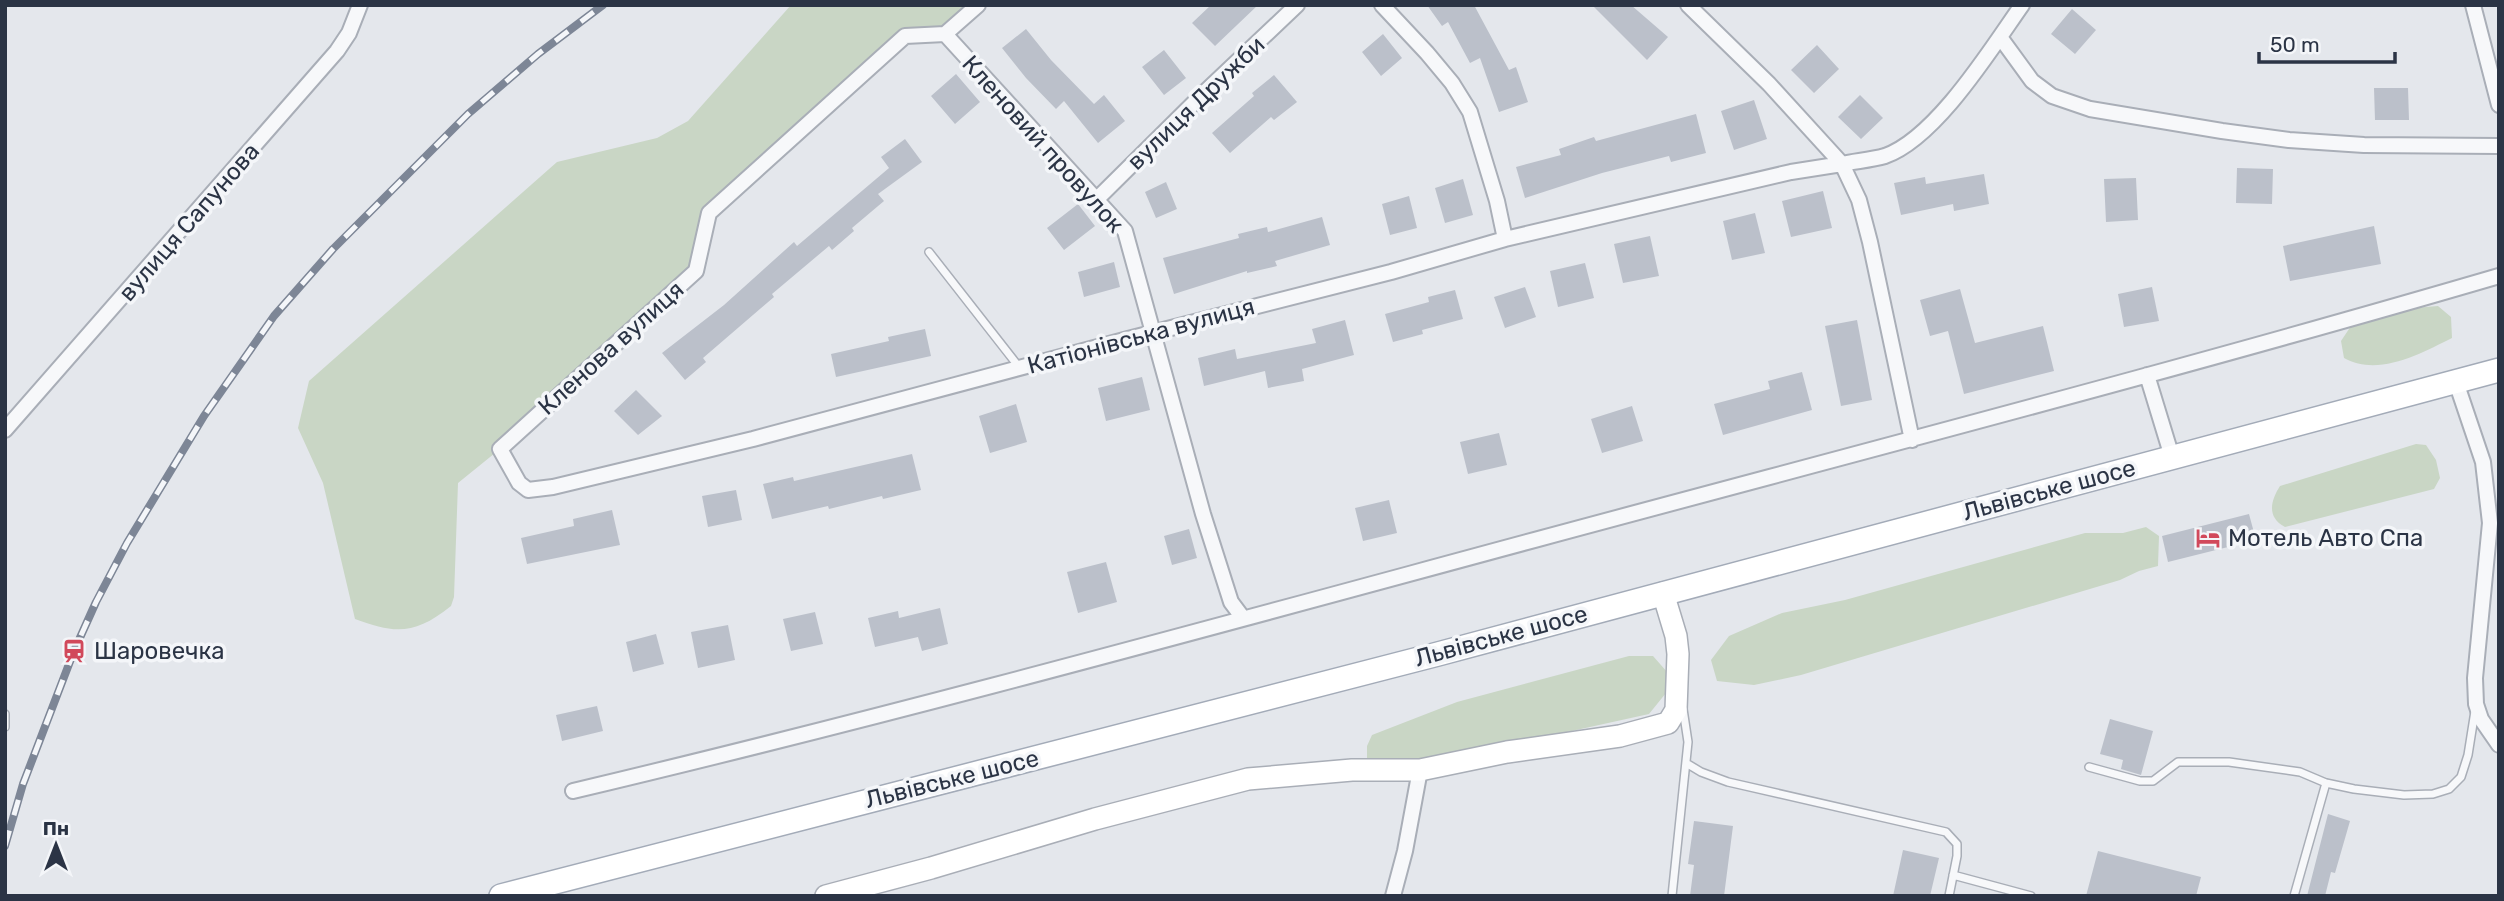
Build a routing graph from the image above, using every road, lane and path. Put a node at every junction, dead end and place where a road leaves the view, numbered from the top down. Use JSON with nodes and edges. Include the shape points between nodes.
{"nodes":[{"id":1,"x":360,"y":5,"type":"edge"},
{"id":2,"x":978,"y":5,"type":"edge"},
{"id":3,"x":1297,"y":5,"type":"edge"},
{"id":4,"x":1382,"y":5,"type":"edge"},
{"id":5,"x":1688,"y":5,"type":"edge"},
{"id":6,"x":2022,"y":5,"type":"edge"},
{"id":7,"x":2473,"y":5,"type":"edge"},
{"id":8,"x":945,"y":34,"type":"junction"},
{"id":9,"x":2000,"y":37,"type":"junction"},
{"id":10,"x":2499,"y":105,"type":"edge"},
{"id":11,"x":2499,"y":146,"type":"edge"},
{"id":12,"x":1842,"y":164,"type":"junction"},
{"id":13,"x":1095,"y":201,"type":"junction"},
{"id":14,"x":1505,"y":239,"type":"junction"},
{"id":15,"x":929,"y":252,"type":"dead end"},
{"id":16,"x":2499,"y":276,"type":"edge"},
{"id":17,"x":1153,"y":332,"type":"junction"},
{"id":18,"x":1020,"y":368,"type":"junction"},
{"id":19,"x":2499,"y":370,"type":"edge"},
{"id":20,"x":2147,"y":375,"type":"junction"},
{"id":21,"x":2456,"y":382,"type":"junction"},
{"id":22,"x":5,"y":430,"type":"edge"},
{"id":23,"x":1912,"y":440,"type":"junction"},
{"id":24,"x":2172,"y":457,"type":"junction"},
{"id":25,"x":553,"y":487,"type":"joint"},
{"id":26,"x":1663,"y":593,"type":"junction"},
{"id":27,"x":1243,"y":618,"type":"junction"},
{"id":28,"x":1679,"y":691,"type":"junction"},
{"id":29,"x":2476,"y":704,"type":"junction"},
{"id":30,"x":5,"y":714,"type":"edge"},
{"id":31,"x":1668,"y":723,"type":"junction"},
{"id":32,"x":5,"y":727,"type":"edge"},
{"id":33,"x":1689,"y":736,"type":"junction"},
{"id":34,"x":2499,"y":745,"type":"edge"},
{"id":35,"x":1686,"y":763,"type":"junction"},
{"id":36,"x":2089,"y":767,"type":"dead end"},
{"id":37,"x":1420,"y":770,"type":"junction"},
{"id":38,"x":2326,"y":783,"type":"junction"},
{"id":39,"x":573,"y":791,"type":"dead end"},
{"id":40,"x":1953,"y":875,"type":"junction"},
{"id":41,"x":501,"y":896,"type":"edge"},
{"id":42,"x":826,"y":896,"type":"edge"},
{"id":43,"x":1393,"y":896,"type":"edge"},
{"id":44,"x":1672,"y":896,"type":"edge"},
{"id":45,"x":1949,"y":896,"type":"edge"},
{"id":46,"x":2031,"y":896,"type":"edge"},
{"id":47,"x":2294,"y":896,"type":"edge"}],
"edges":[{"from":1,"to":22,"type":"street","name":"вулиця Сапунова","via":[[337,51]]},
{"from":2,"to":8,"type":"street"},
{"from":3,"to":13,"type":"street","name":"вулиця Дружби"},
{"from":4,"to":14,"type":"street","via":[[1452,83],[1470,112]]},
{"from":5,"to":12,"type":"street"},
{"from":6,"to":9,"type":"street","name":"Катіонівська вулиця"},
{"from":7,"to":10,"type":"street"},
{"from":8,"to":13,"type":"street","name":"Кленовий провулок"},
{"from":8,"to":25,"type":"street","name":"Кленова вулиця","via":[[905,36],[709,213],[696,271],[500,449],[528,490]]},
{"from":9,"to":11,"type":"street","via":[[2032,81],[2052,96],[2090,109],[2290,140]]},
{"from":9,"to":12,"type":"street","name":"Катіонівська вулиця","via":[[1960,91],[1911,141],[1885,156]]},
{"from":12,"to":14,"type":"street","name":"Катіонівська вулиця"},
{"from":12,"to":23,"type":"street","via":[[1859,200],[1870,242]]},
{"from":13,"to":17,"type":"street","name":"Кленовий провулок","via":[[1125,231]]},
{"from":14,"to":17,"type":"street","name":"Катіонівська вулиця"},
{"from":15,"to":18,"type":"lane"},
{"from":16,"to":20,"type":"street"},
{"from":17,"to":18,"type":"street","name":"Катіонівська вулиця"},
{"from":17,"to":27,"type":"street","name":"Кленовий провулок","via":[[1231,602]]},
{"from":18,"to":25,"type":"street","name":"Катіонівська вулиця"},
{"from":19,"to":21,"type":"main road","name":"Львівське шосе"},
{"from":20,"to":23,"type":"street"},
{"from":20,"to":24,"type":"street"},
{"from":21,"to":24,"type":"main road","name":"Львівське шосе"},
{"from":21,"to":29,"type":"street","via":[[2483,462],[2490,523]]},
{"from":23,"to":27,"type":"street"},
{"from":24,"to":26,"type":"main road","name":"Львівське шосе"},
{"from":26,"to":28,"type":"street","via":[[1676,636]]},
{"from":26,"to":41,"type":"main road","name":"Львівське шосе"},
{"from":27,"to":39,"type":"street","via":[[756,748]]},
{"from":28,"to":31,"type":"street"},
{"from":28,"to":33,"type":"lane"},
{"from":29,"to":34,"type":"street"},
{"from":29,"to":38,"type":"lane","via":[[2468,755],[2461,777],[2449,789],[2403,795]]},
{"from":30,"to":32,"type":"lane"},
{"from":31,"to":33,"type":"lane"},
{"from":31,"to":37,"type":"street","via":[[1620,736]]},
{"from":33,"to":35,"type":"lane"},
{"from":35,"to":40,"type":"lane","via":[[1728,782],[1946,832],[1957,844]]},
{"from":35,"to":44,"type":"lane"},
{"from":36,"to":38,"type":"lane","via":[[2153,781],[2178,762],[2229,762],[2300,772]]},
{"from":37,"to":42,"type":"street","via":[[1352,770],[1248,779]]},
{"from":37,"to":43,"type":"street"},
{"from":38,"to":47,"type":"lane"},
{"from":40,"to":45,"type":"lane"},
{"from":40,"to":46,"type":"lane"}]}
